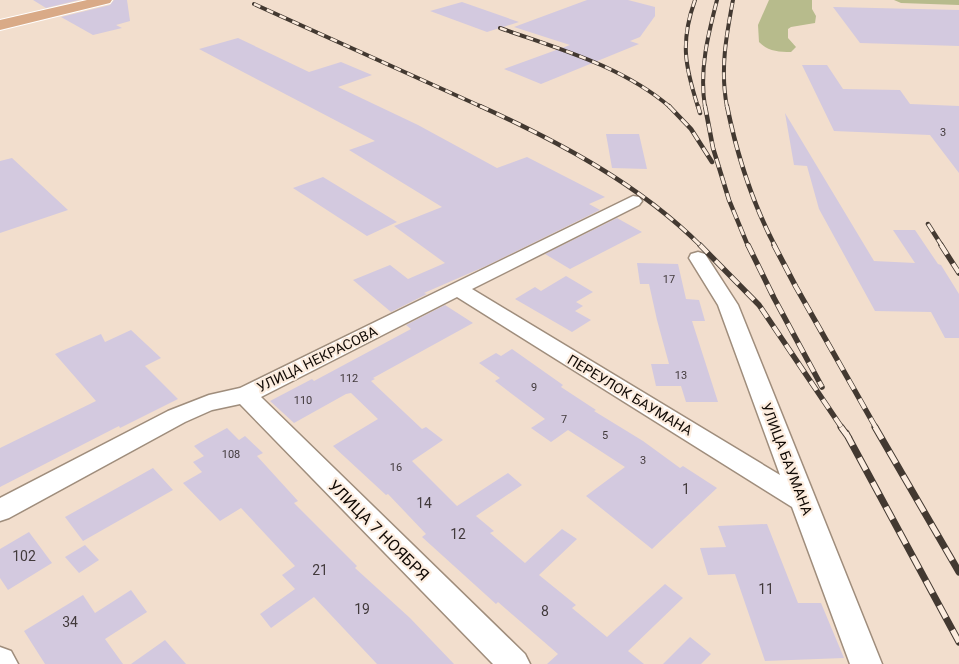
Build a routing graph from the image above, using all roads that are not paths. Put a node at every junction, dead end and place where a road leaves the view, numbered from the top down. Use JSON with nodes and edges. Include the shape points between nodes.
{"nodes":[{"id":1,"x":105,"y":0,"type":"edge"},
{"id":2,"x":0,"y":25,"type":"edge"},
{"id":3,"x":632,"y":201,"type":"dead end"},
{"id":4,"x":698,"y":258,"type":"dead end"},
{"id":5,"x":457,"y":290,"type":"junction"},
{"id":6,"x":245,"y":395,"type":"junction"},
{"id":7,"x":803,"y":501,"type":"junction"},
{"id":8,"x":0,"y":512,"type":"edge"},
{"id":9,"x":0,"y":661,"type":"edge"},
{"id":10,"x":2,"y":664,"type":"edge"},
{"id":11,"x":514,"y":664,"type":"edge"},
{"id":12,"x":866,"y":664,"type":"edge"}],
"edges":[{"from":1,"to":2,"type":"main road"},
{"from":3,"to":5,"type":"street","name":"УЛИЦА НЕКРАСОВА"},
{"from":4,"to":7,"type":"street","name":"УЛИЦА БАУМАНА","via":[[728,305]]},
{"from":5,"to":6,"type":"street","name":"УЛИЦА НЕКРАСОВА"},
{"from":5,"to":7,"type":"street","name":"ПЕРЕУЛОК БАУМАНА"},
{"from":6,"to":8,"type":"street","name":"УЛИЦА НЕКРАСОВА","via":[[206,403],[169,420]]},
{"from":6,"to":11,"type":"street","name":"УЛИЦА 7 НОЯБРЯ"},
{"from":7,"to":12,"type":"street","name":"УЛИЦА БАУМАНА"},
{"from":9,"to":10,"type":"street"}]}
